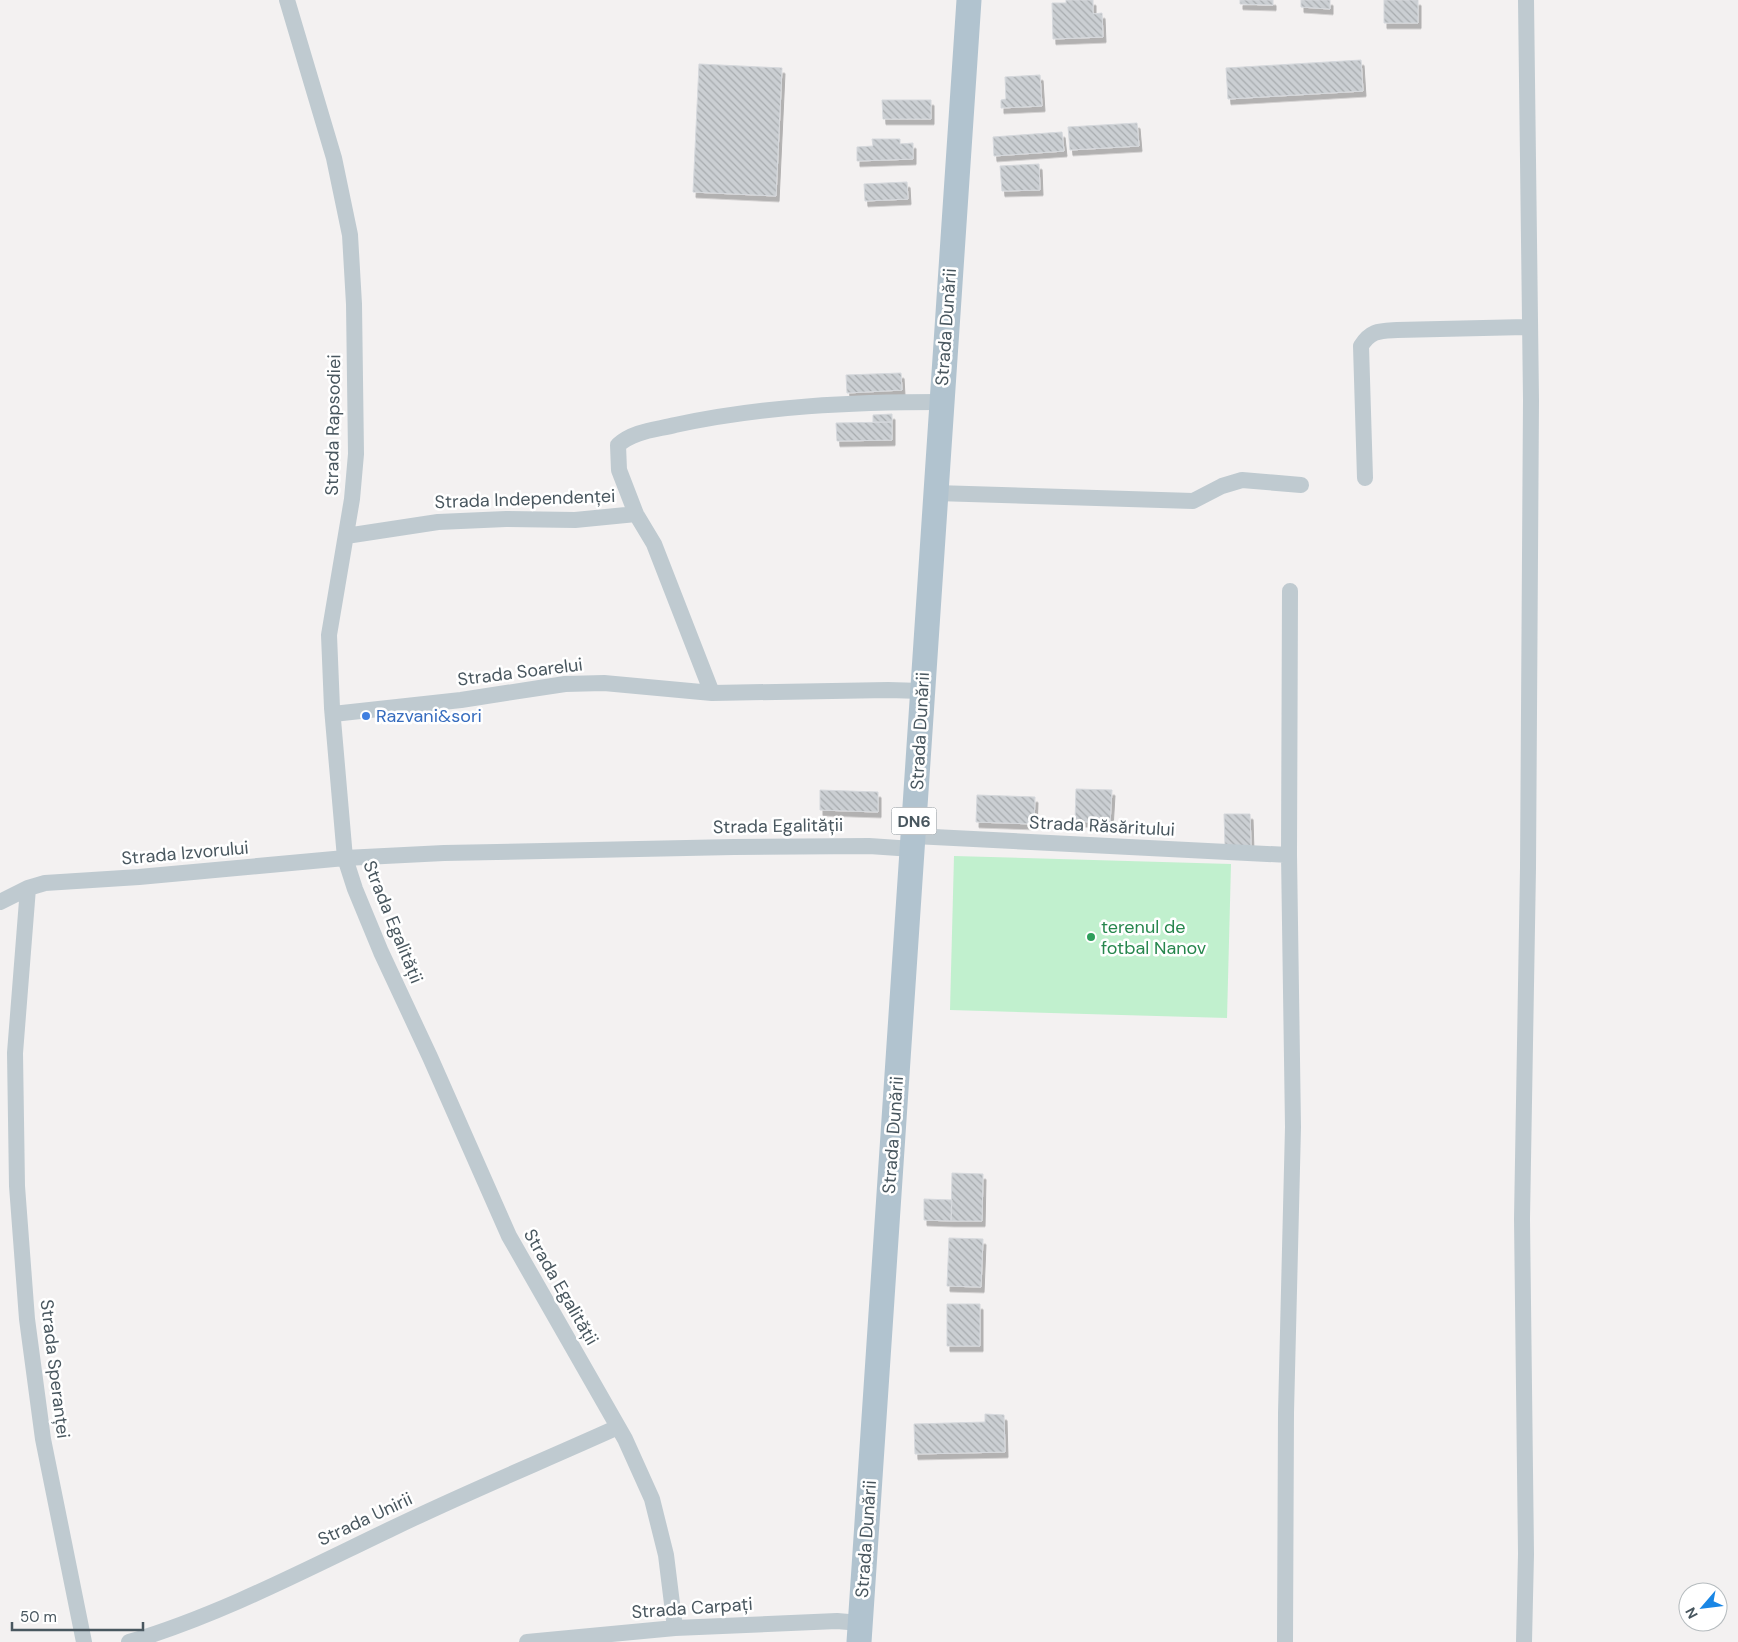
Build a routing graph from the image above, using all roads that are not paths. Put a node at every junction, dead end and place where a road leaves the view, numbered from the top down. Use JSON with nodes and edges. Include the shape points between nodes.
{"nodes":[{"id":1,"x":287,"y":0,"type":"edge"},
{"id":2,"x":968,"y":0,"type":"edge"},
{"id":3,"x":1526,"y":0,"type":"edge"},
{"id":4,"x":1530,"y":326,"type":"junction"},
{"id":5,"x":941,"y":402,"type":"junction"},
{"id":6,"x":1365,"y":478,"type":"dead end"},
{"id":7,"x":1301,"y":485,"type":"dead end"},
{"id":8,"x":936,"y":493,"type":"junction"},
{"id":9,"x":636,"y":514,"type":"junction"},
{"id":10,"x":346,"y":536,"type":"junction"},
{"id":11,"x":1290,"y":591,"type":"dead end"},
{"id":12,"x":922,"y":691,"type":"junction"},
{"id":13,"x":712,"y":693,"type":"junction"},
{"id":14,"x":333,"y":714,"type":"junction"},
{"id":15,"x":913,"y":843,"type":"junction"},
{"id":16,"x":1288,"y":855,"type":"junction"},
{"id":17,"x":345,"y":858,"type":"junction"},
{"id":18,"x":28,"y":888,"type":"junction"},
{"id":19,"x":0,"y":902,"type":"edge"},
{"id":20,"x":618,"y":1427,"type":"junction"},
{"id":21,"x":675,"y":1628,"type":"junction"},
{"id":22,"x":860,"y":1632,"type":"edge"},
{"id":23,"x":84,"y":1642,"type":"edge"},
{"id":24,"x":128,"y":1642,"type":"edge"},
{"id":25,"x":527,"y":1642,"type":"edge"},
{"id":26,"x":1285,"y":1642,"type":"edge"},
{"id":27,"x":1524,"y":1642,"type":"edge"}],
"edges":[{"from":1,"to":10,"type":"street","name":"Strada Rapsodiei","via":[[334,158],[350,234],[356,454]]},
{"from":2,"to":5,"type":"main road","name":"Strada Dunării","number":"DN6"},
{"from":3,"to":4,"type":"street"},
{"from":4,"to":6,"type":"street","via":[[1377,331],[1367,336],[1361,346]]},
{"from":4,"to":27,"type":"street","via":[[1528,868],[1522,1219]]},
{"from":5,"to":8,"type":"main road","name":"Strada Dunării","number":"DN6"},
{"from":5,"to":9,"type":"street","name":"Strada Independenței","via":[[818,406],[711,417],[626,438],[618,445],[619,470]]},
{"from":7,"to":8,"type":"street","via":[[1242,480],[1193,501]]},
{"from":8,"to":12,"type":"main road","name":"Strada Dunării","number":"DN6"},
{"from":9,"to":10,"type":"street","name":"Strada Independenței","via":[[575,520],[438,522]]},
{"from":9,"to":13,"type":"street","via":[[654,544]]},
{"from":10,"to":14,"type":"street","name":"Strada Rapsodiei","via":[[329,636]]},
{"from":11,"to":16,"type":"street"},
{"from":12,"to":13,"type":"street","name":"Strada Soarelui"},
{"from":12,"to":15,"type":"main road","name":"Strada Dunării","number":"DN6"},
{"from":13,"to":14,"type":"street","name":"Strada Soarelui","via":[[604,683],[565,684],[461,700]]},
{"from":14,"to":17,"type":"street","name":"Strada Rapsodiei"},
{"from":15,"to":16,"type":"street","name":"Strada Răsăritului"},
{"from":15,"to":17,"type":"street","name":"Strada Egalității"},
{"from":15,"to":22,"type":"main road","name":"Strada Dunării","number":"DN6"},
{"from":16,"to":26,"type":"street","via":[[1293,1127],[1286,1413]]},
{"from":17,"to":18,"type":"street","name":"Strada Izvorului","via":[[45,883]]},
{"from":17,"to":20,"type":"street","name":"Strada Egalității","via":[[381,952],[509,1236]]},
{"from":18,"to":19,"type":"street"},
{"from":18,"to":23,"type":"street","name":"Strada Speranței","via":[[15,1053],[18,1186],[27,1319],[43,1439]]},
{"from":20,"to":21,"type":"street","name":"Strada Egalității","via":[[652,1499],[666,1555]]},
{"from":20,"to":24,"type":"street","name":"Strada Unirii","via":[[221,1608],[167,1631]]},
{"from":21,"to":22,"type":"street","name":"Strada Carpați","via":[[837,1621]]},
{"from":21,"to":25,"type":"street","name":"Strada Carpați"}]}
